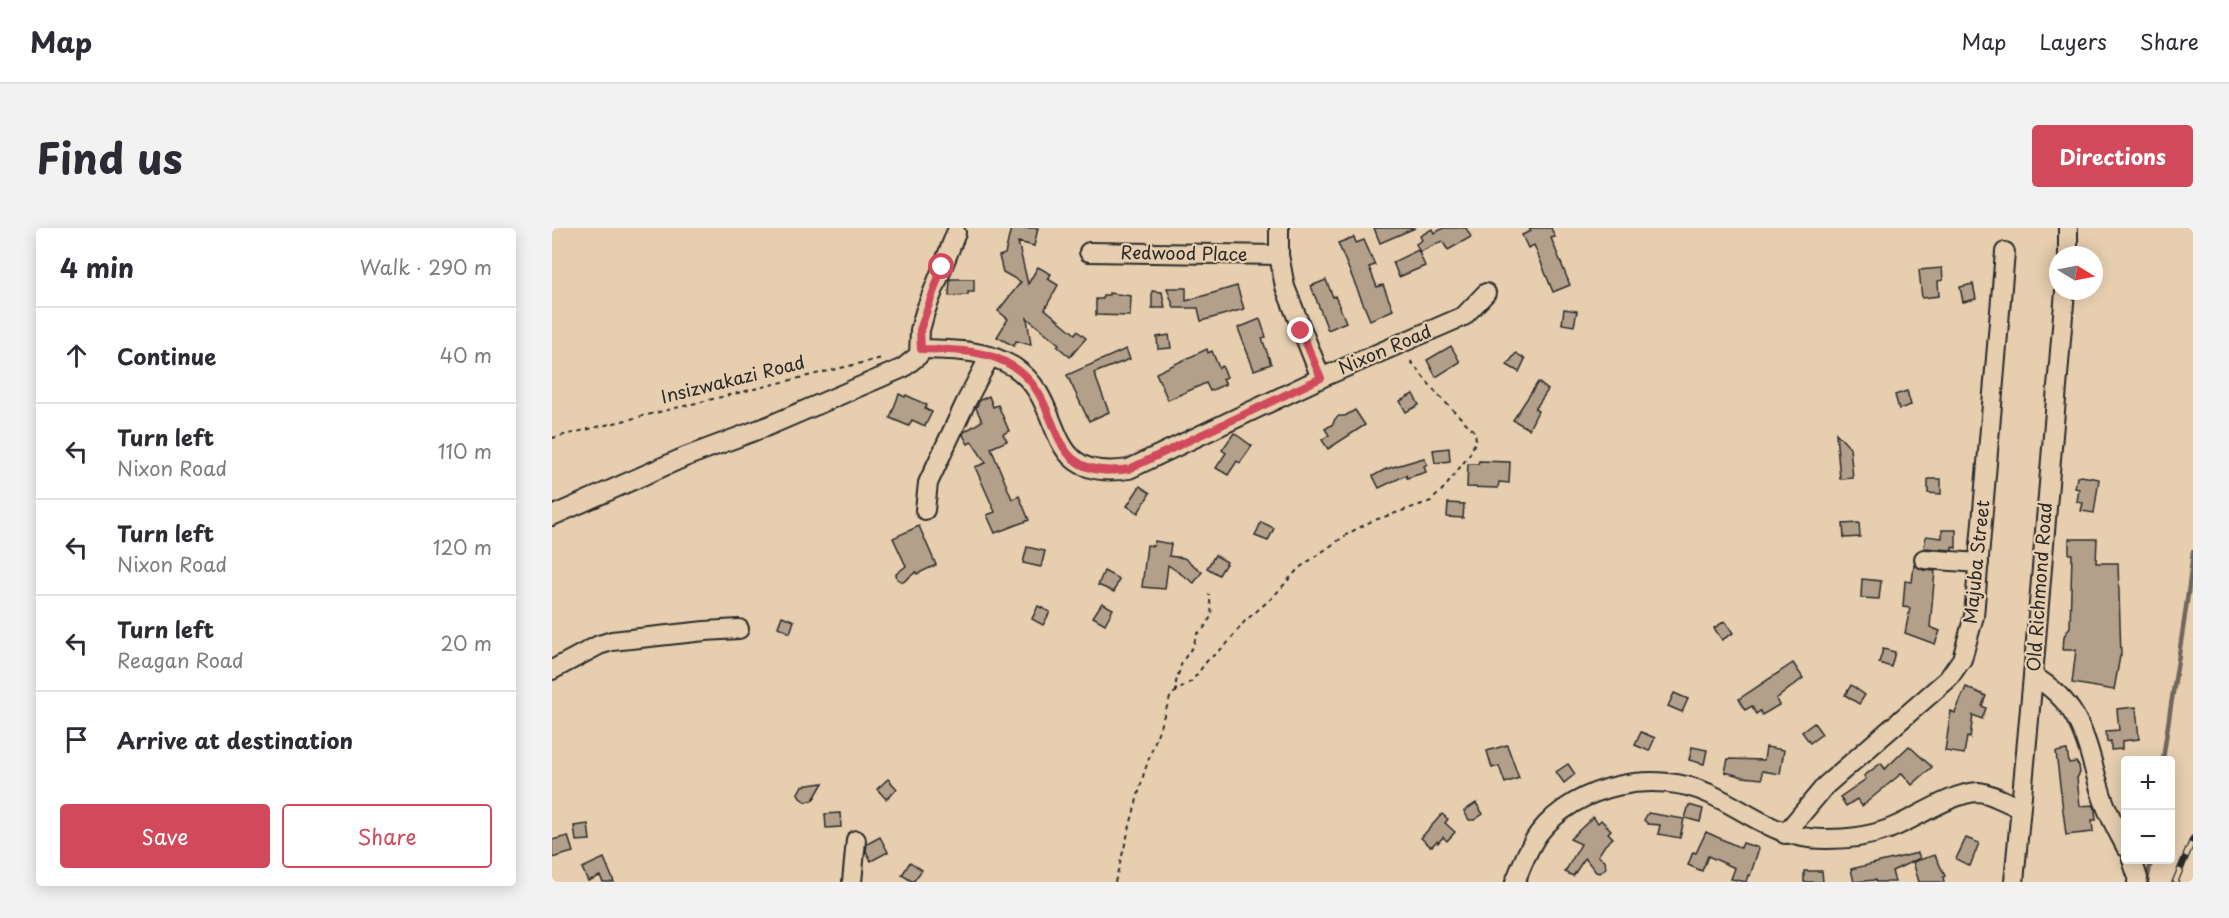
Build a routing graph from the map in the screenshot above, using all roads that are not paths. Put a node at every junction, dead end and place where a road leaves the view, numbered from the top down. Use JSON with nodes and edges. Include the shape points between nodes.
{"nodes":[{"id":1,"x":1279,"y":228,"type":"edge"},
{"id":2,"x":2068,"y":228,"type":"edge"},
{"id":3,"x":956,"y":233,"type":"dead end"},
{"id":4,"x":2068,"y":246,"type":"edge"},
{"id":5,"x":1089,"y":252,"type":"dead end"},
{"id":6,"x":2005,"y":252,"type":"dead end"},
{"id":7,"x":1279,"y":255,"type":"junction"},
{"id":8,"x":1486,"y":293,"type":"dead end"},
{"id":9,"x":2064,"y":300,"type":"edge"},
{"id":10,"x":921,"y":349,"type":"junction"},
{"id":11,"x":990,"y":356,"type":"junction"},
{"id":12,"x":1321,"y":378,"type":"junction"},
{"id":13,"x":925,"y":510,"type":"dead end"},
{"id":14,"x":552,"y":516,"type":"edge"},
{"id":15,"x":1924,"y":559,"type":"dead end"},
{"id":16,"x":1979,"y":563,"type":"junction"},
{"id":17,"x":739,"y":629,"type":"dead end"},
{"id":18,"x":552,"y":670,"type":"edge"},
{"id":19,"x":2033,"y":676,"type":"junction"},
{"id":20,"x":2020,"y":808,"type":"junction"},
{"id":21,"x":1785,"y":834,"type":"junction"},
{"id":22,"x":2121,"y":837,"type":"edge"},
{"id":23,"x":856,"y":840,"type":"dead end"},
{"id":24,"x":2133,"y":864,"type":"edge"},
{"id":25,"x":2138,"y":880,"type":"edge"},
{"id":26,"x":852,"y":882,"type":"edge"},
{"id":27,"x":1515,"y":882,"type":"edge"},
{"id":28,"x":2014,"y":882,"type":"edge"}],
"edges":[{"from":1,"to":7,"type":"street"},
{"from":2,"to":4,"type":"street"},
{"from":3,"to":10,"type":"street","via":[[925,312],[920,330]]},
{"from":5,"to":7,"type":"street","name":"Redwood Place"},
{"from":6,"to":16,"type":"street","name":"Majuba Street"},
{"from":7,"to":12,"type":"street","via":[[1285,286]]},
{"from":8,"to":12,"type":"street","name":"Nixon Road","via":[[1464,316]]},
{"from":9,"to":19,"type":"street","name":"Old Richmond Road"},
{"from":10,"to":11,"type":"street","name":"Nixon Road","via":[[969,350]]},
{"from":10,"to":14,"type":"street","via":[[914,361],[892,374]]},
{"from":11,"to":12,"type":"street","name":"Nixon Road","via":[[1014,367],[1031,381],[1065,452],[1078,464],[1108,472],[1129,469]]},
{"from":11,"to":13,"type":"street","via":[[928,483]]},
{"from":15,"to":16,"type":"street"},
{"from":16,"to":21,"type":"street","name":"Majuba Street","via":[[1974,616],[1962,659],[1947,679],[1826,785]]},
{"from":17,"to":18,"type":"street","via":[[612,641]]},
{"from":19,"to":20,"type":"street","name":"Old Richmond Road"},
{"from":19,"to":22,"type":"street","via":[[2050,685],[2071,708],[2086,739],[2103,799]]},
{"from":20,"to":21,"type":"street","via":[[1980,792],[1962,795],[1886,830],[1866,835],[1824,840]]},
{"from":20,"to":28,"type":"street","name":"Old Richmond Road"},
{"from":21,"to":27,"type":"street","via":[[1709,794],[1683,786],[1629,783],[1600,790],[1554,818],[1539,833]]},
{"from":23,"to":26,"type":"street"},
{"from":24,"to":25,"type":"street"}]}
